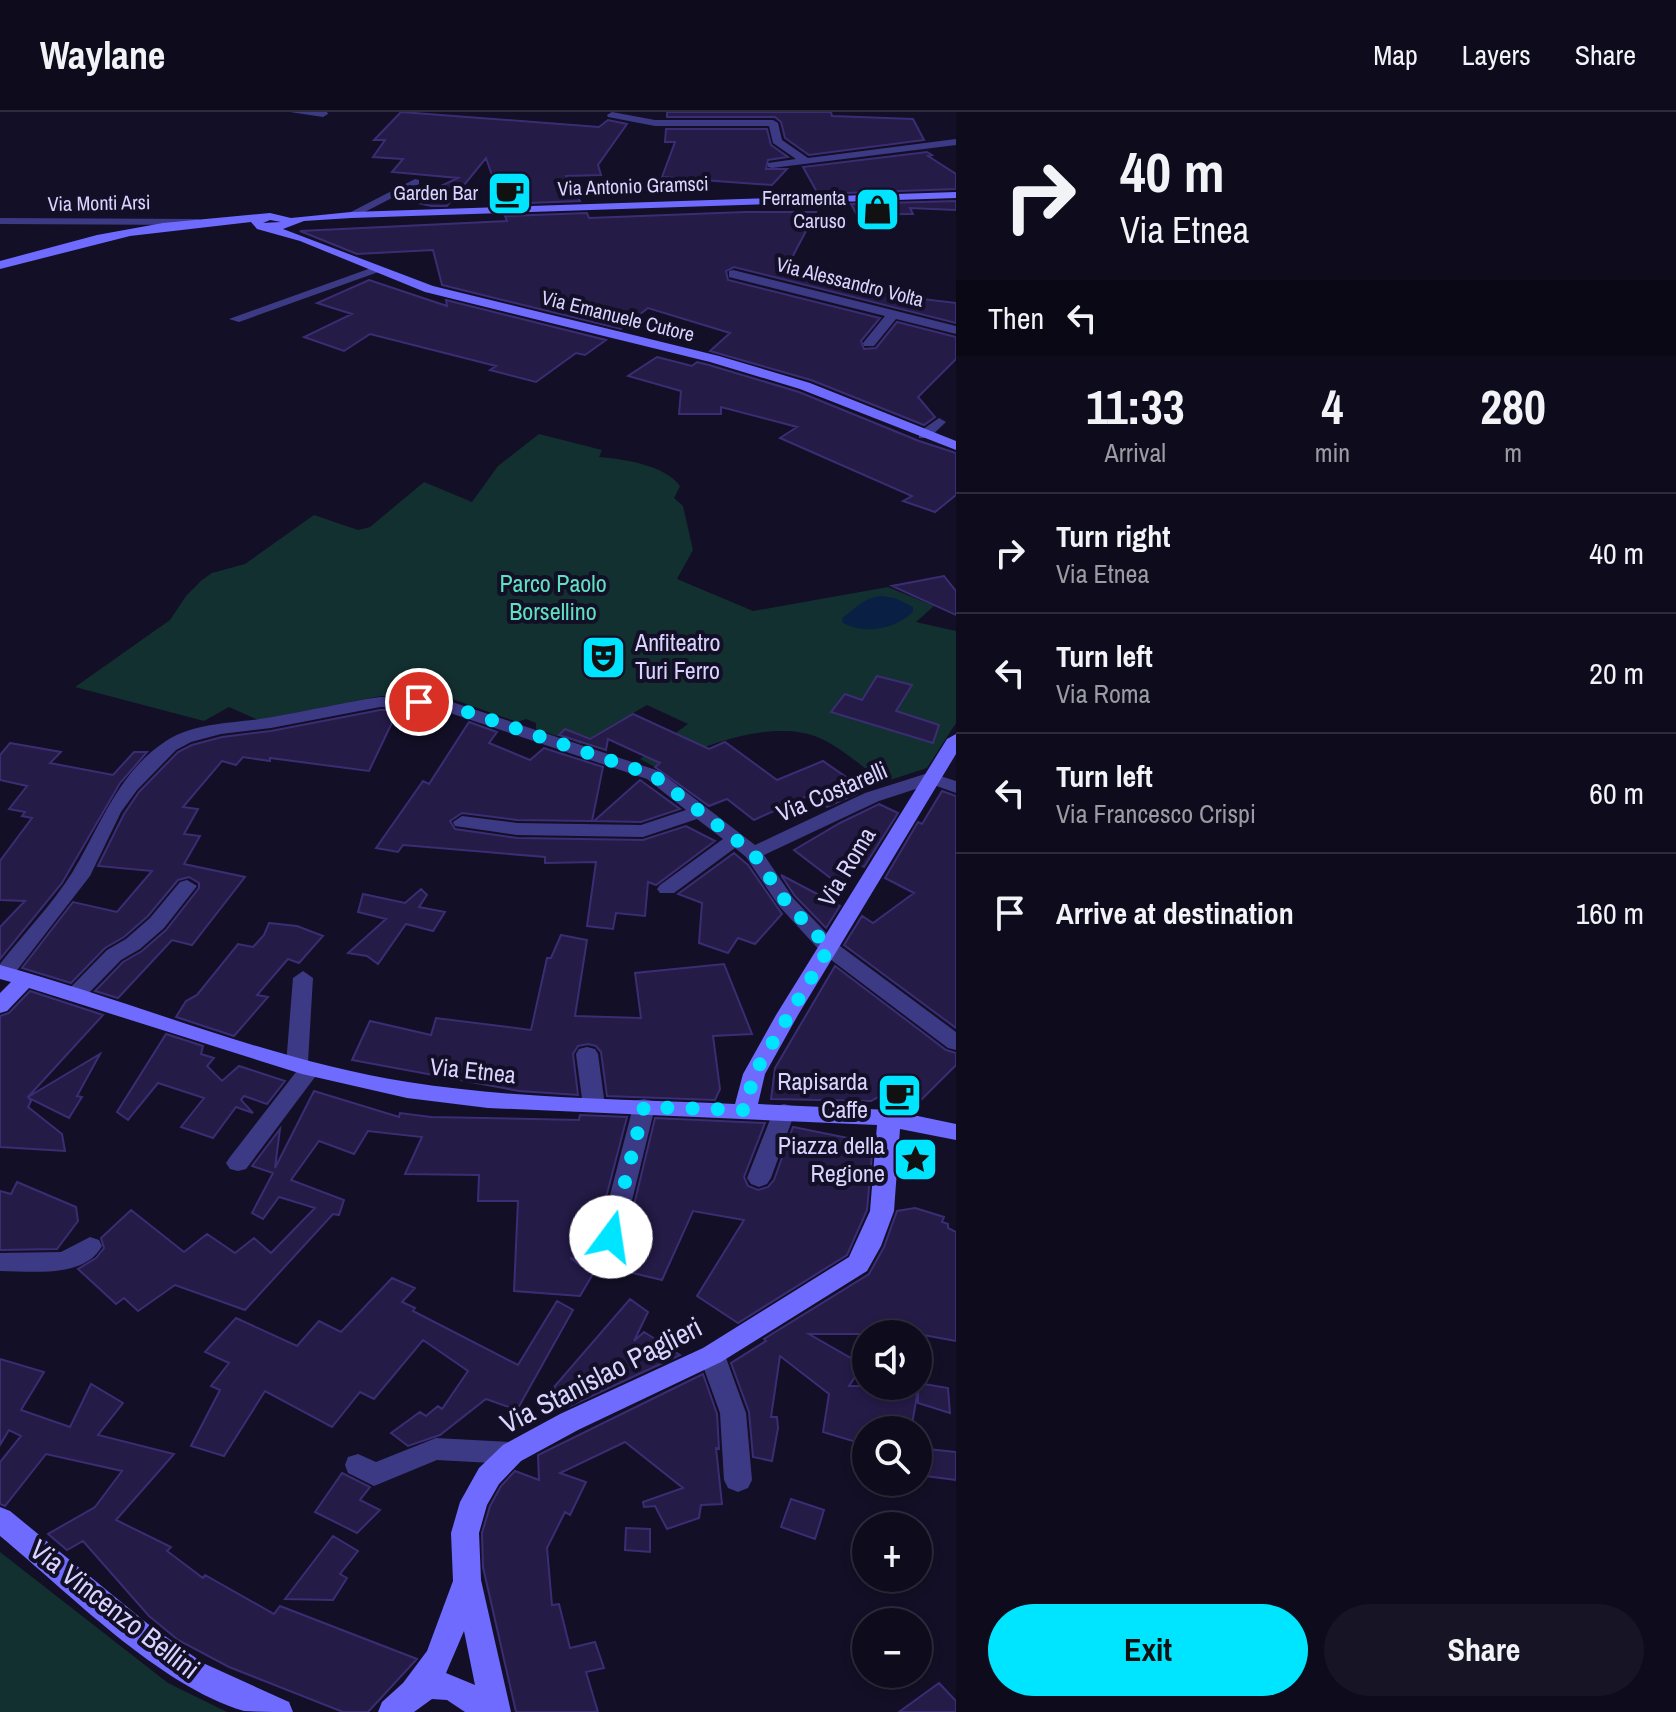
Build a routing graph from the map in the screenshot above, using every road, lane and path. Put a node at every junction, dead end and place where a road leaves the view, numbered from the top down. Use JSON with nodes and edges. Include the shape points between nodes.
{"nodes":[{"id":1,"x":295,"y":112,"type":"edge"},
{"id":2,"x":323,"y":114,"type":"dead end"},
{"id":3,"x":612,"y":115,"type":"dead end"},
{"id":4,"x":939,"y":136,"type":"dead end"},
{"id":5,"x":956,"y":139,"type":"edge"},
{"id":6,"x":806,"y":161,"type":"junction"},
{"id":7,"x":772,"y":165,"type":"dead end"},
{"id":8,"x":415,"y":182,"type":"dead end"},
{"id":9,"x":956,"y":195,"type":"edge"},
{"id":10,"x":351,"y":215,"type":"junction"},
{"id":11,"x":311,"y":217,"type":"junction"},
{"id":12,"x":0,"y":221,"type":"edge"},
{"id":13,"x":198,"y":222,"type":"junction"},
{"id":14,"x":268,"y":223,"type":"junction"},
{"id":15,"x":151,"y":229,"type":"junction"},
{"id":16,"x":0,"y":265,"type":"edge"},
{"id":17,"x":378,"y":270,"type":"junction"},
{"id":18,"x":733,"y":274,"type":"dead end"},
{"id":19,"x":894,"y":314,"type":"junction"},
{"id":20,"x":235,"y":319,"type":"dead end"},
{"id":21,"x":956,"y":330,"type":"edge"},
{"id":22,"x":869,"y":343,"type":"dead end"},
{"id":23,"x":939,"y":422,"type":"dead end"},
{"id":24,"x":924,"y":435,"type":"junction"},
{"id":25,"x":956,"y":446,"type":"edge"},
{"id":26,"x":956,"y":739,"type":"edge"},
{"id":27,"x":931,"y":778,"type":"junction"},
{"id":28,"x":956,"y":787,"type":"edge"},
{"id":29,"x":900,"y":788,"type":"junction"},
{"id":30,"x":919,"y":798,"type":"junction"},
{"id":31,"x":699,"y":812,"type":"junction"},
{"id":32,"x":462,"y":822,"type":"dead end"},
{"id":33,"x":735,"y":839,"type":"junction"},
{"id":34,"x":753,"y":853,"type":"junction"},
{"id":35,"x":187,"y":886,"type":"dead end"},
{"id":36,"x":667,"y":889,"type":"dead end"},
{"id":37,"x":829,"y":948,"type":"junction"},
{"id":38,"x":10,"y":975,"type":"edge"},
{"id":39,"x":303,"y":978,"type":"dead end"},
{"id":40,"x":76,"y":994,"type":"junction"},
{"id":41,"x":0,"y":1006,"type":"edge"},
{"id":42,"x":956,"y":1043,"type":"edge"},
{"id":43,"x":587,"y":1054,"type":"dead end"},
{"id":44,"x":304,"y":1067,"type":"junction"},
{"id":45,"x":594,"y":1106,"type":"junction"},
{"id":46,"x":644,"y":1107,"type":"junction"},
{"id":47,"x":745,"y":1110,"type":"junction"},
{"id":48,"x":784,"y":1112,"type":"junction"},
{"id":49,"x":889,"y":1118,"type":"junction"},
{"id":50,"x":956,"y":1132,"type":"edge"},
{"id":51,"x":238,"y":1163,"type":"dead end"},
{"id":52,"x":759,"y":1178,"type":"dead end"},
{"id":53,"x":611,"y":1237,"type":"dead end"},
{"id":54,"x":90,"y":1246,"type":"dead end"},
{"id":55,"x":0,"y":1262,"type":"edge"},
{"id":56,"x":712,"y":1355,"type":"junction"},
{"id":57,"x":512,"y":1453,"type":"junction"},
{"id":58,"x":358,"y":1465,"type":"dead end"},
{"id":59,"x":738,"y":1480,"type":"dead end"},
{"id":60,"x":0,"y":1519,"type":"edge"},
{"id":61,"x":467,"y":1580,"type":"junction"},
{"id":62,"x":404,"y":1702,"type":"edge"},
{"id":63,"x":278,"y":1712,"type":"edge"},
{"id":64,"x":488,"y":1712,"type":"edge"},
{"id":65,"x":496,"y":1712,"type":"edge"}],
"edges":[{"from":1,"to":2,"type":"street"},
{"from":3,"to":6,"type":"street","via":[[655,123],[773,123],[777,141]]},
{"from":4,"to":5,"type":"street"},
{"from":5,"to":6,"type":"street"},
{"from":6,"to":7,"type":"street"},
{"from":8,"to":10,"type":"street"},
{"from":9,"to":10,"type":"main road","name":"Via Antonio Gramsci"},
{"from":10,"to":11,"type":"main road","name":"Via Antonio Gramsci"},
{"from":11,"to":14,"type":"main road"},
{"from":11,"to":14,"type":"main road"},
{"from":12,"to":13,"type":"street","name":"Via Monti Arsi"},
{"from":13,"to":14,"type":"main road"},
{"from":13,"to":15,"type":"main road"},
{"from":14,"to":15,"type":"main road"},
{"from":14,"to":17,"type":"main road","name":"Via Emanuele Cutore"},
{"from":15,"to":16,"type":"main road"},
{"from":17,"to":20,"type":"street"},
{"from":17,"to":24,"type":"main road","name":"Via Emanuele Cutore","via":[[429,289],[778,378]]},
{"from":18,"to":19,"type":"street","name":"Via Alessandro Volta"},
{"from":19,"to":21,"type":"street","name":"Via Alessandro Volta"},
{"from":19,"to":22,"type":"street"},
{"from":23,"to":24,"type":"street"},
{"from":24,"to":25,"type":"main road","name":"Via Emanuele Cutore"},
{"from":26,"to":27,"type":"main road","name":"Via Roma"},
{"from":27,"to":28,"type":"street"},
{"from":27,"to":29,"type":"street","name":"Via Costarelli"},
{"from":27,"to":30,"type":"main road","name":"Via Roma"},
{"from":29,"to":30,"type":"street"},
{"from":29,"to":34,"type":"street","name":"Via Costarelli","via":[[824,817]]},
{"from":30,"to":37,"type":"main road","name":"Via Roma"},
{"from":31,"to":32,"type":"street","via":[[643,831],[517,829]]},
{"from":31,"to":33,"type":"street"},
{"from":31,"to":38,"type":"street","via":[[639,769],[434,702],[380,702],[221,729],[170,746],[130,786],[80,876]]},
{"from":33,"to":34,"type":"street"},
{"from":33,"to":36,"type":"street"},
{"from":34,"to":37,"type":"street","via":[[786,902]]},
{"from":35,"to":40,"type":"street","via":[[157,923],[114,955]]},
{"from":37,"to":42,"type":"street"},
{"from":37,"to":47,"type":"main road","name":"Via Roma","via":[[754,1074]]},
{"from":38,"to":40,"type":"main road","name":"Via Etnea"},
{"from":38,"to":41,"type":"main road"},
{"from":39,"to":44,"type":"street"},
{"from":40,"to":44,"type":"main road","name":"Via Etnea"},
{"from":43,"to":45,"type":"street"},
{"from":44,"to":45,"type":"main road","name":"Via Etnea","via":[[407,1090]]},
{"from":44,"to":51,"type":"street"},
{"from":45,"to":46,"type":"main road","name":"Via Etnea"},
{"from":46,"to":47,"type":"main road","name":"Via Etnea"},
{"from":46,"to":53,"type":"street"},
{"from":47,"to":48,"type":"main road","name":"Via Etnea"},
{"from":48,"to":49,"type":"main road","name":"Via Etnea"},
{"from":48,"to":52,"type":"street"},
{"from":49,"to":50,"type":"main road","name":"Via Etnea"},
{"from":49,"to":56,"type":"main road","name":"Via Stanislao Paglieri","via":[[885,1207],[874,1240],[858,1264]]},
{"from":54,"to":55,"type":"street","via":[[65,1261]]},
{"from":56,"to":57,"type":"main road","name":"Via Stanislao Paglieri"},
{"from":56,"to":59,"type":"street","via":[[736,1425],[733,1459]]},
{"from":57,"to":58,"type":"street","via":[[436,1449],[374,1475]]},
{"from":57,"to":61,"type":"main road","name":"Via Stanislao Paglieri","via":[[489,1476],[474,1502],[465,1533]]},
{"from":60,"to":63,"type":"main road","name":"Via Vincenzo Bellini","via":[[193,1673]]},
{"from":61,"to":62,"type":"main road","via":[[439,1659]]},
{"from":61,"to":65,"type":"main road","name":"Via Stanislao Paglieri"},
{"from":62,"to":64,"type":"main road","via":[[433,1685],[451,1687]]}]}
